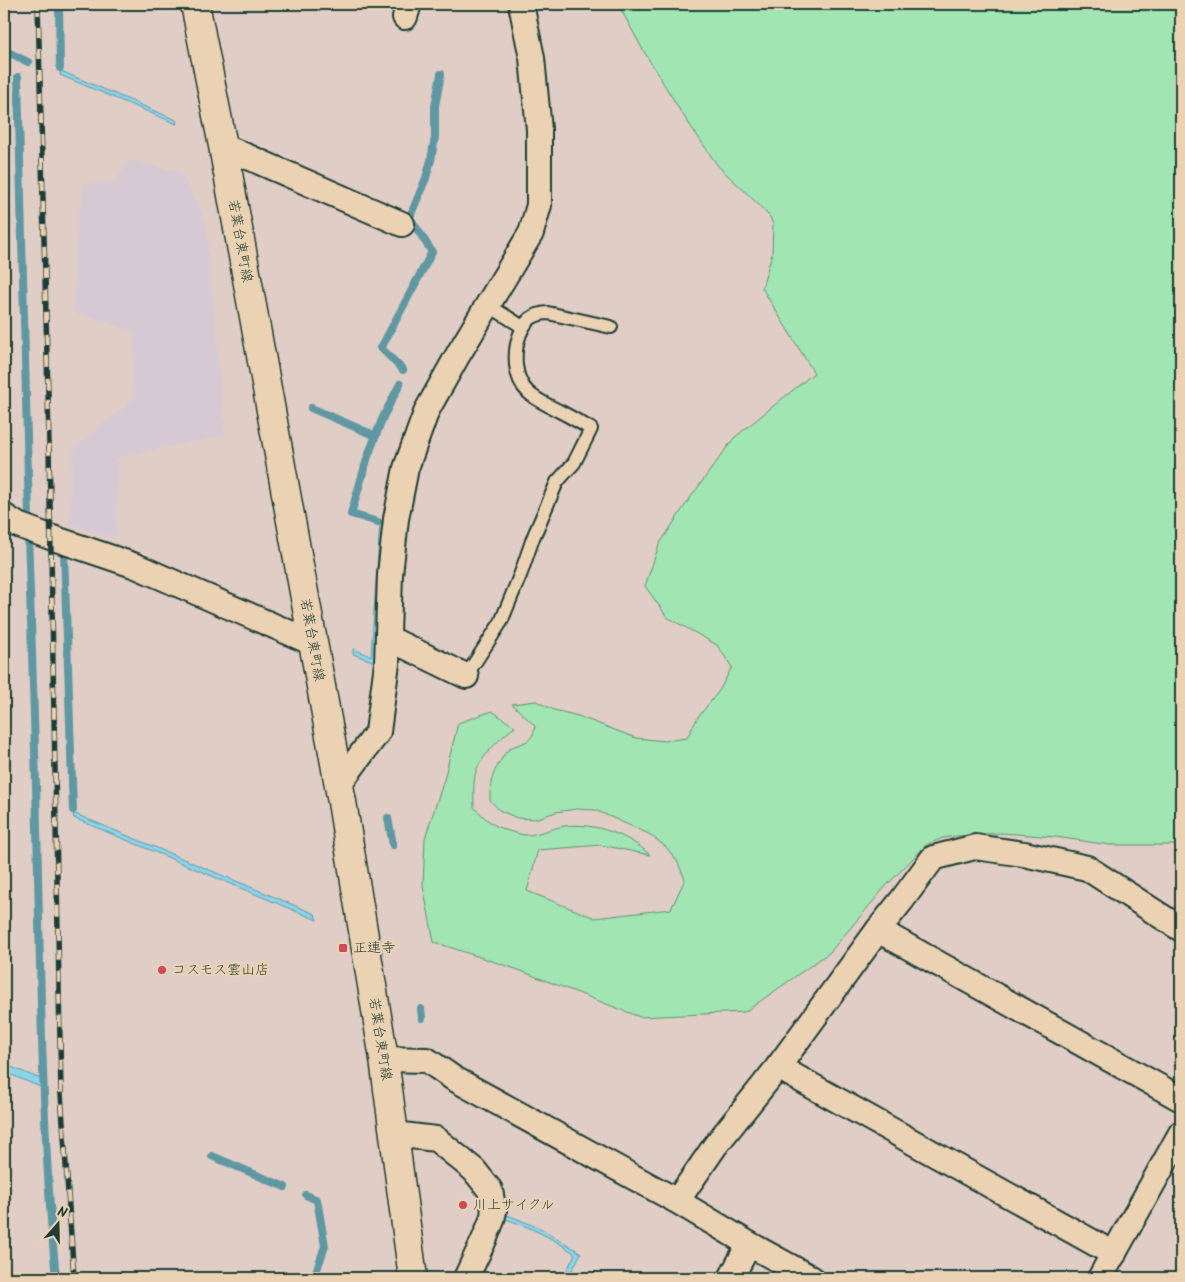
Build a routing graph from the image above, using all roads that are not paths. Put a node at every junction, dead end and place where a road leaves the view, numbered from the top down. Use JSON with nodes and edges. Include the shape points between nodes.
{"nodes":[{"id":1,"x":195,"y":4,"type":"edge"},
{"id":2,"x":521,"y":4,"type":"edge"},
{"id":3,"x":222,"y":146,"type":"junction"},
{"id":4,"x":402,"y":224,"type":"dead end"},
{"id":5,"x":488,"y":305,"type":"junction"},
{"id":6,"x":611,"y":327,"type":"dead end"},
{"id":7,"x":523,"y":328,"type":"junction"},
{"id":8,"x":4,"y":516,"type":"edge"},
{"id":9,"x":388,"y":638,"type":"junction"},
{"id":10,"x":313,"y":643,"type":"junction"},
{"id":11,"x":466,"y":676,"type":"joint"},
{"id":12,"x":338,"y":784,"type":"junction"},
{"id":13,"x":1181,"y":929,"type":"edge"},
{"id":14,"x":878,"y":930,"type":"junction"},
{"id":15,"x":384,"y":1059,"type":"junction"},
{"id":16,"x":778,"y":1067,"type":"junction"},
{"id":17,"x":1181,"y":1099,"type":"edge"},
{"id":18,"x":1181,"y":1133,"type":"edge"},
{"id":19,"x":394,"y":1134,"type":"junction"},
{"id":20,"x":677,"y":1201,"type":"junction"},
{"id":21,"x":749,"y":1244,"type":"junction"},
{"id":22,"x":1114,"y":1254,"type":"junction"},
{"id":23,"x":413,"y":1278,"type":"edge"},
{"id":24,"x":466,"y":1278,"type":"edge"},
{"id":25,"x":731,"y":1278,"type":"edge"},
{"id":26,"x":811,"y":1278,"type":"edge"},
{"id":27,"x":1100,"y":1278,"type":"edge"}],
"edges":[{"from":1,"to":3,"type":"main road","name":"若葉台東町線"},
{"from":2,"to":5,"type":"street","via":[[532,58],[539,130],[539,205],[531,233]]},
{"from":3,"to":4,"type":"street"},
{"from":3,"to":10,"type":"main road","name":"若葉台東町線"},
{"from":5,"to":7,"type":"lane"},
{"from":5,"to":9,"type":"street","via":[[427,410],[406,468],[390,575]]},
{"from":6,"to":7,"type":"lane","via":[[548,313],[537,314]]},
{"from":7,"to":11,"type":"lane","via":[[515,354],[517,373],[523,387],[543,404],[591,429],[574,463],[557,482],[502,622]]},
{"from":8,"to":10,"type":"street","via":[[50,538],[136,566]]},
{"from":9,"to":11,"type":"street"},
{"from":9,"to":12,"type":"street","via":[[378,732]]},
{"from":10,"to":12,"type":"main road","name":"若葉台東町線"},
{"from":12,"to":15,"type":"main road","name":"若葉台東町線"},
{"from":13,"to":14,"type":"street","via":[[1086,868],[975,847],[933,858]]},
{"from":14,"to":16,"type":"street"},
{"from":14,"to":17,"type":"street"},
{"from":15,"to":19,"type":"main road","name":"若葉台東町線"},
{"from":15,"to":20,"type":"street","via":[[426,1060]]},
{"from":16,"to":20,"type":"street","via":[[715,1146]]},
{"from":16,"to":22,"type":"street"},
{"from":18,"to":22,"type":"street"},
{"from":19,"to":23,"type":"main road","name":"若葉台東町線"},
{"from":19,"to":24,"type":"street","via":[[436,1139],[474,1170],[490,1190],[494,1211],[492,1220]]},
{"from":20,"to":21,"type":"street"},
{"from":21,"to":25,"type":"street"},
{"from":21,"to":26,"type":"street"},
{"from":22,"to":27,"type":"street"}]}
